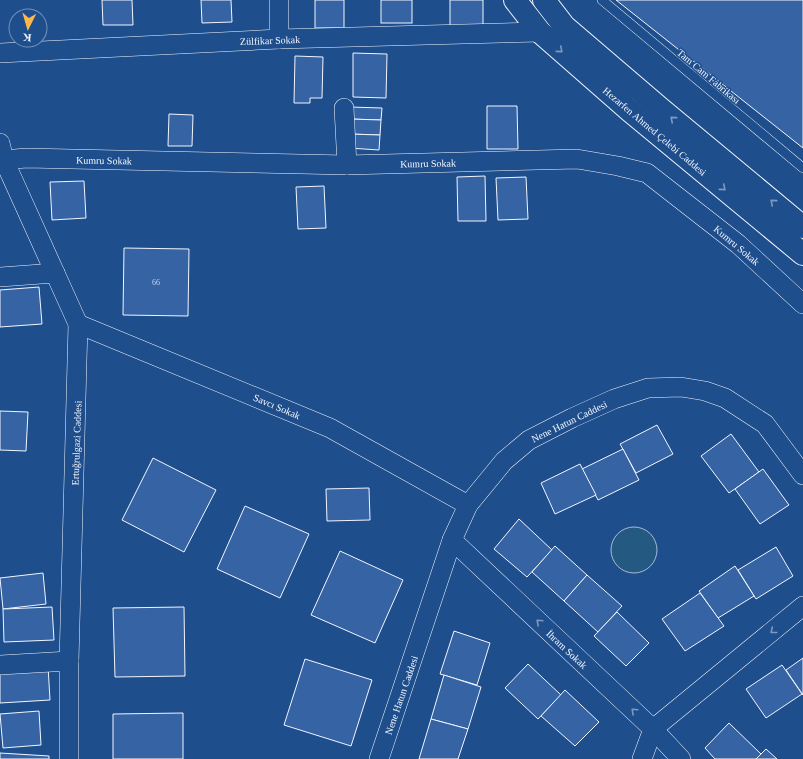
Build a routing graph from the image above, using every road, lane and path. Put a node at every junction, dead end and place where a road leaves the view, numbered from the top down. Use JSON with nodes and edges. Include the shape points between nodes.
{"nodes":[{"id":1,"x":278,"y":0,"type":"edge"},
{"id":2,"x":515,"y":0,"type":"edge"},
{"id":3,"x":544,"y":0,"type":"edge"},
{"id":4,"x":602,"y":0,"type":"edge"},
{"id":5,"x":564,"y":26,"type":"junction"},
{"id":6,"x":540,"y":32,"type":"junction"},
{"id":7,"x":279,"y":39,"type":"junction"},
{"id":8,"x":0,"y":53,"type":"edge"},
{"id":9,"x":344,"y":108,"type":"dead end"},
{"id":10,"x":2,"y":152,"type":"edge"},
{"id":11,"x":347,"y":165,"type":"junction"},
{"id":12,"x":803,"y":168,"type":"edge"},
{"id":13,"x":803,"y":226,"type":"edge"},
{"id":14,"x":803,"y":254,"type":"edge"},
{"id":15,"x":55,"y":273,"type":"junction"},
{"id":16,"x":0,"y":276,"type":"edge"},
{"id":17,"x":803,"y":304,"type":"edge"},
{"id":18,"x":78,"y":324,"type":"junction"},
{"id":19,"x":803,"y":476,"type":"edge"},
{"id":20,"x":468,"y":505,"type":"junction"},
{"id":21,"x":452,"y":540,"type":"junction"},
{"id":22,"x":803,"y":606,"type":"edge"},
{"id":23,"x":69,"y":662,"type":"junction"},
{"id":24,"x":0,"y":665,"type":"edge"},
{"id":25,"x":653,"y":729,"type":"junction"},
{"id":26,"x":69,"y":759,"type":"edge"},
{"id":27,"x":379,"y":759,"type":"edge"},
{"id":28,"x":642,"y":759,"type":"edge"},
{"id":29,"x":681,"y":759,"type":"edge"}],
"edges":[{"from":1,"to":7,"type":"street"},
{"from":2,"to":6,"type":"street","name":"Hezarfen Ahmed Çelebi Caddesi"},
{"from":3,"to":5,"type":"street","name":"Hezarfen Ahmed Çelebi Caddesi"},
{"from":4,"to":12,"type":"lane","name":"Tam Cam Fabrikası"},
{"from":5,"to":6,"type":"street"},
{"from":13,"to":5,"type":"street","name":"Hezarfen Ahmed Çelebi Caddesi","one_way":true},
{"from":6,"to":7,"type":"street","name":"Zülfikar Sokak"},
{"from":6,"to":14,"type":"street","name":"Hezarfen Ahmed Çelebi Caddesi","one_way":true,"via":[[629,110]]},
{"from":7,"to":8,"type":"street","name":"Zülfikar Sokak"},
{"from":9,"to":11,"type":"street"},
{"from":10,"to":11,"type":"street","name":"Kumru Sokak","via":[[34,158]]},
{"from":10,"to":15,"type":"street","name":"Ertuğrulgazi Caddesi"},
{"from":11,"to":17,"type":"street","name":"Kumru Sokak","via":[[577,159],[647,173],[738,244]]},
{"from":15,"to":16,"type":"street"},
{"from":15,"to":18,"type":"street","name":"Ertuğrulgazi Caddesi"},
{"from":18,"to":20,"type":"street","name":"Savcı Sokak","via":[[330,428]]},
{"from":18,"to":23,"type":"street","name":"Ertuğrulgazi Caddesi"},
{"from":19,"to":20,"type":"street","name":"Nene Hatun Caddesi","via":[[765,424],[725,398],[681,387],[648,388],[614,399],[529,440],[504,461]]},
{"from":20,"to":21,"type":"street","name":"Nene Hatun Caddesi"},
{"from":25,"to":21,"type":"street","name":"İhram Sokak","one_way":true},
{"from":21,"to":27,"type":"street","name":"Nene Hatun Caddesi"},
{"from":22,"to":25,"type":"street","one_way":true},
{"from":23,"to":24,"type":"street"},
{"from":23,"to":26,"type":"street","name":"Ertuğrulgazi Caddesi"},
{"from":25,"to":28,"type":"street"},
{"from":25,"to":29,"type":"street","name":"İhram Sokak"}]}
